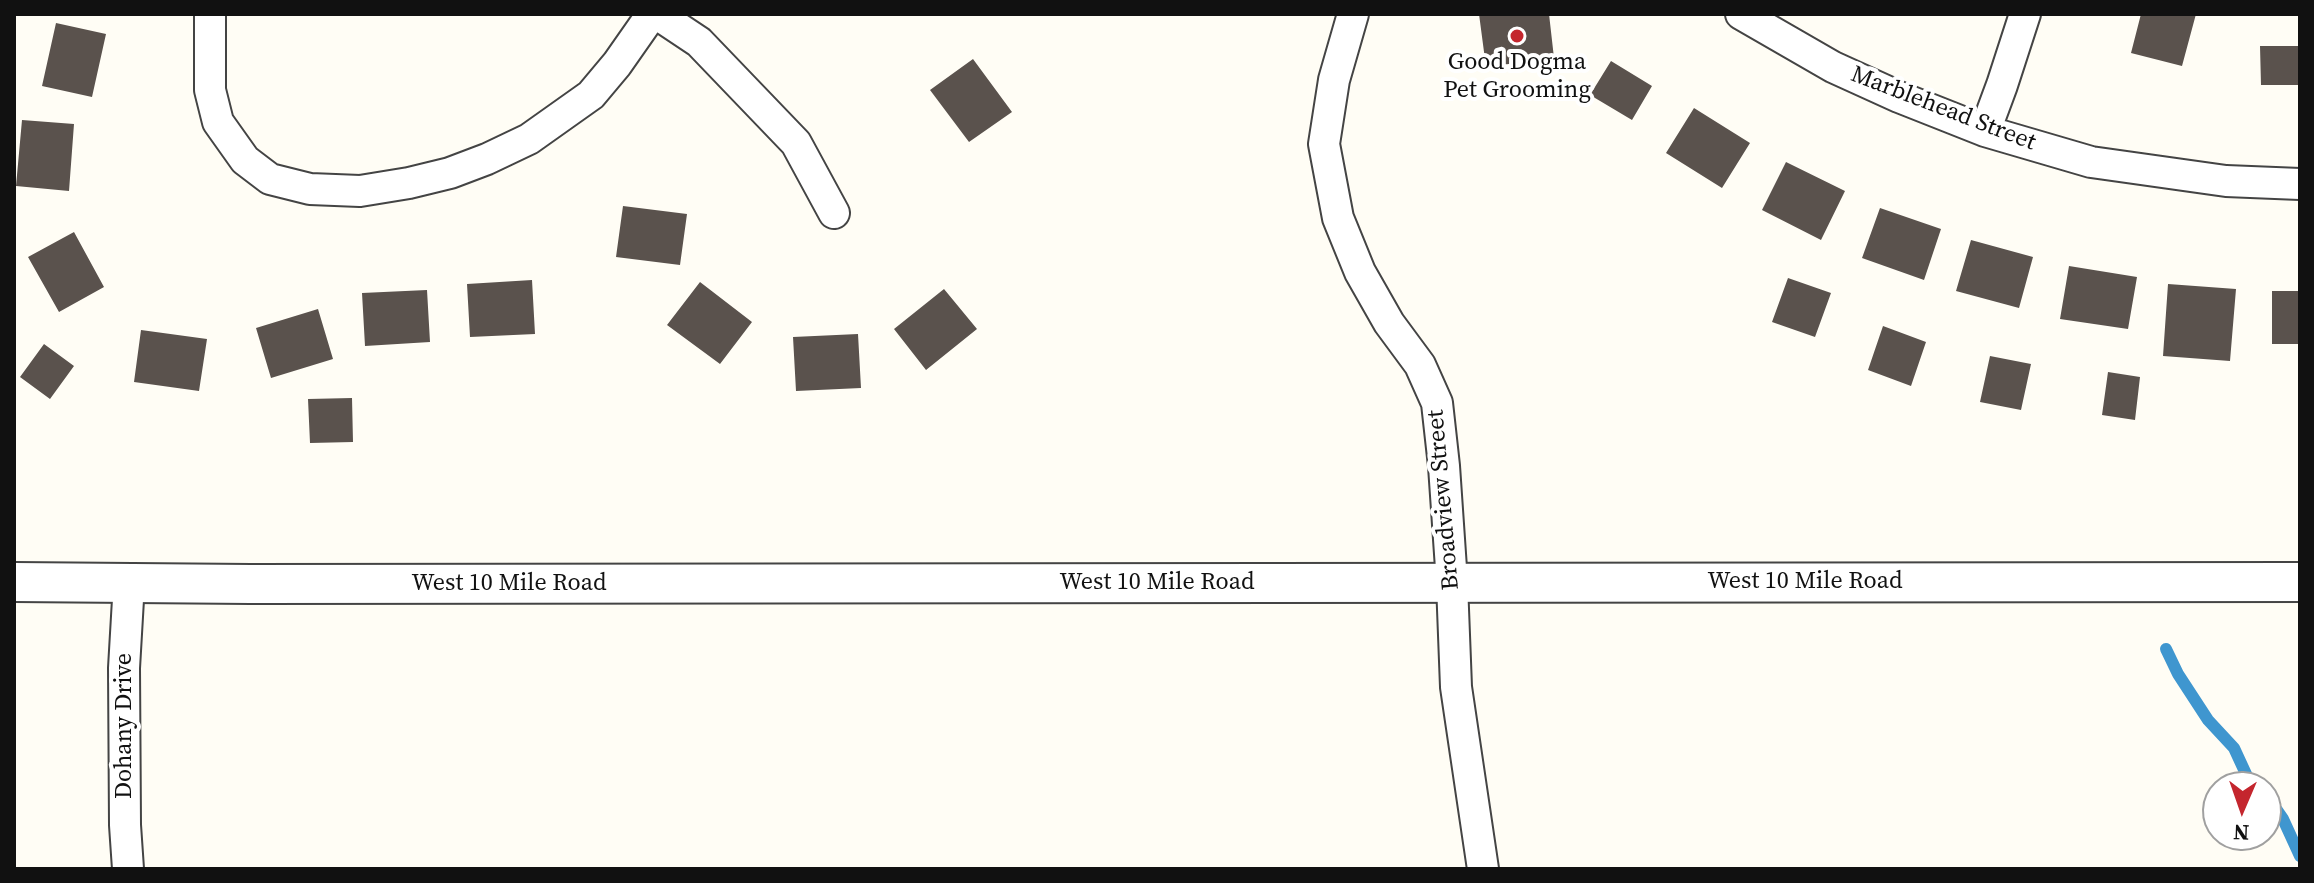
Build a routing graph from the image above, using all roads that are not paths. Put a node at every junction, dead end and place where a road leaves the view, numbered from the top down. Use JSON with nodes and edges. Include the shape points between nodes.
{"nodes":[{"id":1,"x":210,"y":14,"type":"edge"},
{"id":2,"x":654,"y":14,"type":"edge"},
{"id":3,"x":1353,"y":14,"type":"edge"},
{"id":4,"x":1741,"y":14,"type":"edge"},
{"id":5,"x":2025,"y":14,"type":"edge"},
{"id":6,"x":1985,"y":131,"type":"junction"},
{"id":7,"x":2300,"y":184,"type":"edge"},
{"id":8,"x":834,"y":213,"type":"dead end"},
{"id":9,"x":14,"y":582,"type":"edge"},
{"id":10,"x":129,"y":582,"type":"junction"},
{"id":11,"x":2300,"y":582,"type":"edge"},
{"id":12,"x":1452,"y":583,"type":"junction"},
{"id":13,"x":128,"y":869,"type":"edge"},
{"id":14,"x":1483,"y":869,"type":"edge"}],
"edges":[{"from":1,"to":2,"type":"street","via":[[210,90],[218,122],[245,160],[270,179],[310,189],[360,191],[450,173],[529,139],[591,95]]},
{"from":2,"to":8,"type":"street","via":[[699,42],[796,143]]},
{"from":3,"to":12,"type":"street","name":"Broadview Street","via":[[1334,80],[1324,144],[1338,218],[1360,272],[1420,365],[1437,403]]},
{"from":4,"to":6,"type":"street","name":"Marblehead Street","via":[[1833,67]]},
{"from":5,"to":6,"type":"street"},
{"from":6,"to":7,"type":"street","name":"Marblehead Street","via":[[2091,162],[2226,181]]},
{"from":9,"to":10,"type":"street","name":"West 10 Mile Road"},
{"from":10,"to":12,"type":"street","name":"West 10 Mile Road"},
{"from":10,"to":13,"type":"street","name":"Dohany Drive","via":[[124,668]]},
{"from":11,"to":12,"type":"street","name":"West 10 Mile Road"},
{"from":12,"to":14,"type":"street","name":"Broadview Street","via":[[1456,687]]}]}
